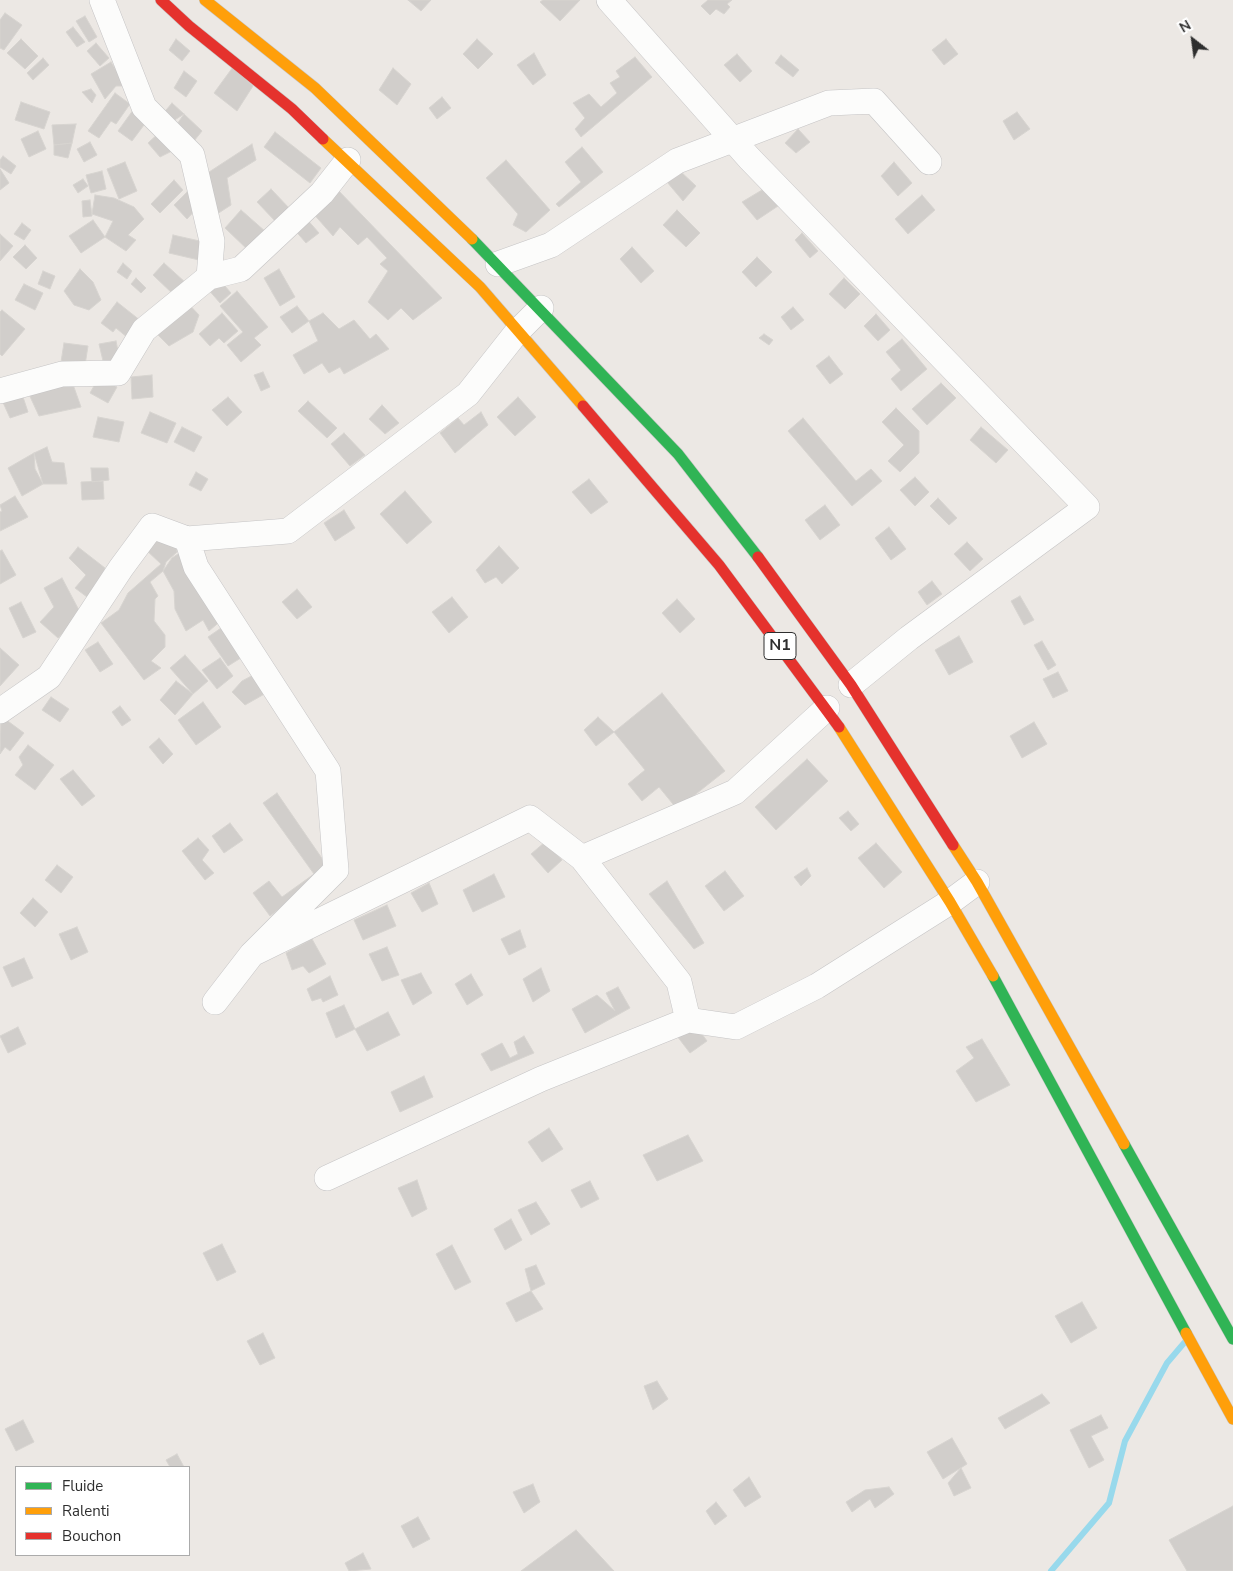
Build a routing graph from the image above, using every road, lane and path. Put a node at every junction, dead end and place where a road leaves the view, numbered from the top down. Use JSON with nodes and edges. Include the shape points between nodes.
{"nodes":[{"id":1,"x":102,"y":0,"type":"edge"},
{"id":2,"x":161,"y":0,"type":"edge"},
{"id":3,"x":205,"y":0,"type":"edge"},
{"id":4,"x":609,"y":0,"type":"edge"},
{"id":5,"x":733,"y":140,"type":"junction"},
{"id":6,"x":348,"y":160,"type":"junction"},
{"id":7,"x":929,"y":162,"type":"dead end"},
{"id":8,"x":498,"y":264,"type":"junction"},
{"id":9,"x":209,"y":276,"type":"junction"},
{"id":10,"x":541,"y":308,"type":"junction"},
{"id":11,"x":517,"y":332,"type":"junction"},
{"id":12,"x":0,"y":391,"type":"edge"},
{"id":13,"x":187,"y":539,"type":"junction"},
{"id":14,"x":851,"y":684,"type":"junction"},
{"id":15,"x":827,"y":708,"type":"junction"},
{"id":16,"x":0,"y":711,"type":"edge"},
{"id":17,"x":582,"y":858,"type":"junction"},
{"id":18,"x":977,"y":882,"type":"junction"},
{"id":19,"x":950,"y":902,"type":"junction"},
{"id":20,"x":252,"y":954,"type":"junction"},
{"id":21,"x":215,"y":1002,"type":"dead end"},
{"id":22,"x":688,"y":1020,"type":"junction"},
{"id":23,"x":327,"y":1178,"type":"dead end"},
{"id":24,"x":1233,"y":1339,"type":"edge"},
{"id":25,"x":1233,"y":1419,"type":"edge"}],
"edges":[{"from":1,"to":9,"type":"street","via":[[144,107],[192,155],[212,242]]},
{"from":2,"to":6,"type":"main road","number":"N1"},
{"from":3,"to":8,"type":"main road","number":"N1","via":[[315,88]]},
{"from":4,"to":5,"type":"street"},
{"from":5,"to":7,"type":"street","via":[[829,102],[874,101]]},
{"from":5,"to":8,"type":"street","via":[[677,161],[551,245]]},
{"from":5,"to":14,"type":"street","via":[[1087,507]]},
{"from":6,"to":9,"type":"street","via":[[322,193],[241,269]]},
{"from":6,"to":11,"type":"main road","number":"N1","via":[[480,287]]},
{"from":8,"to":10,"type":"main road","number":"N1"},
{"from":9,"to":12,"type":"street","via":[[144,330],[118,373],[62,374]]},
{"from":10,"to":11,"type":"street"},
{"from":10,"to":14,"type":"main road","number":"N1","via":[[678,454],[731,520]]},
{"from":11,"to":13,"type":"street","via":[[468,394],[288,531]]},
{"from":11,"to":15,"type":"main road","number":"N1","via":[[719,565]]},
{"from":13,"to":16,"type":"street","via":[[152,526],[49,677]]},
{"from":13,"to":20,"type":"street","via":[[196,567],[328,771],[336,870]]},
{"from":14,"to":18,"type":"main road","number":"N1"},
{"from":15,"to":17,"type":"street","via":[[735,792]]},
{"from":15,"to":19,"type":"main road","number":"N1"},
{"from":17,"to":20,"type":"street","via":[[530,818]]},
{"from":17,"to":22,"type":"street","via":[[678,982]]},
{"from":18,"to":19,"type":"street"},
{"from":18,"to":24,"type":"main road","number":"N1"},
{"from":19,"to":22,"type":"street","via":[[817,986],[736,1027]]},
{"from":19,"to":25,"type":"main road","number":"N1"},
{"from":20,"to":21,"type":"street"},
{"from":22,"to":23,"type":"street","via":[[541,1079]]}]}
